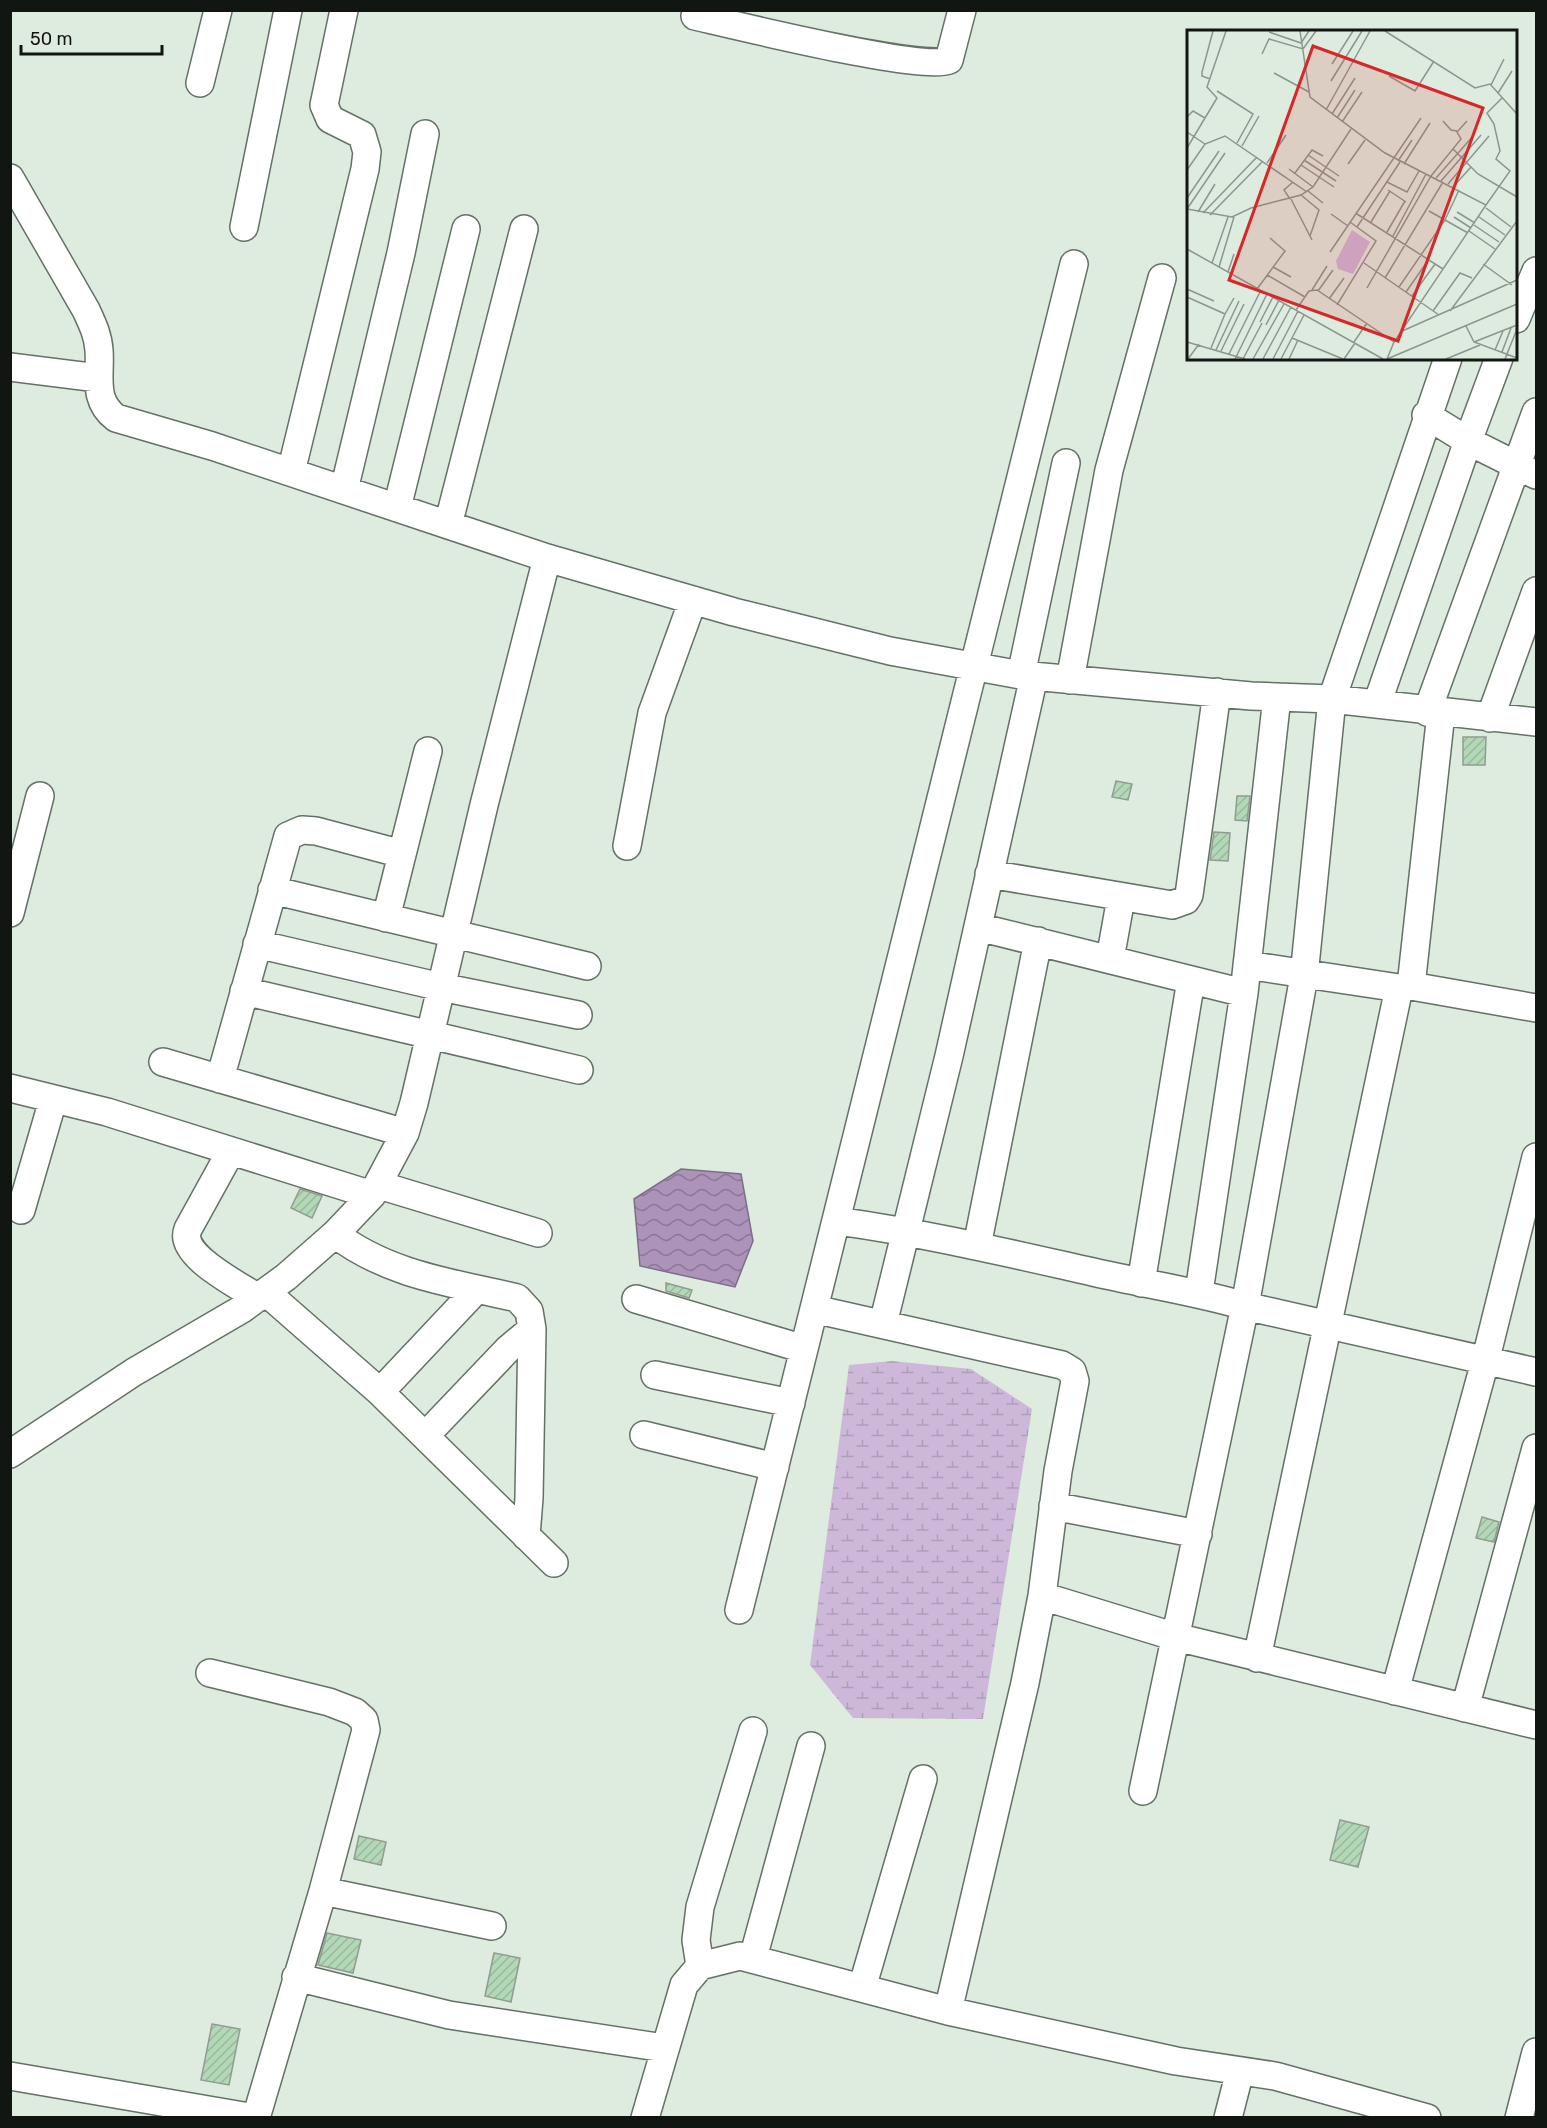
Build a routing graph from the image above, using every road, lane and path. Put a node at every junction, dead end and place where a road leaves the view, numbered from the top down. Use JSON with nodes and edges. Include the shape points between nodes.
{"nodes":[{"id":1,"x":218,"y":10,"type":"edge"},
{"id":2,"x":288,"y":10,"type":"edge"},
{"id":3,"x":344,"y":10,"type":"edge"},
{"id":4,"x":962,"y":10,"type":"edge"},
{"id":5,"x":695,"y":16,"type":"dead end"},
{"id":6,"x":200,"y":83,"type":"dead end"},
{"id":7,"x":425,"y":134,"type":"dead end"},
{"id":8,"x":10,"y":178,"type":"edge"},
{"id":9,"x":244,"y":227,"type":"dead end"},
{"id":10,"x":466,"y":229,"type":"dead end"},
{"id":11,"x":524,"y":229,"type":"dead end"},
{"id":12,"x":1074,"y":264,"type":"dead end"},
{"id":13,"x":1536,"y":271,"type":"edge"},
{"id":14,"x":1162,"y":278,"type":"dead end"},
{"id":15,"x":1517,"y":314,"type":"edge"},
{"id":16,"x":1447,"y":360,"type":"edge"},
{"id":17,"x":1498,"y":360,"type":"edge"},
{"id":18,"x":10,"y":367,"type":"edge"},
{"id":19,"x":98,"y":378,"type":"junction"},
{"id":20,"x":1536,"y":412,"type":"edge"},
{"id":21,"x":1426,"y":415,"type":"junction"},
{"id":22,"x":1468,"y":441,"type":"junction"},
{"id":23,"x":1027,"y":457,"type":"junction"},
{"id":24,"x":1066,"y":463,"type":"junction"},
{"id":25,"x":1109,"y":470,"type":"junction"},
{"id":26,"x":1526,"y":470,"type":"edge"},
{"id":27,"x":291,"y":472,"type":"junction"},
{"id":28,"x":344,"y":490,"type":"junction"},
{"id":29,"x":397,"y":508,"type":"junction"},
{"id":30,"x":448,"y":525,"type":"junction"},
{"id":31,"x":547,"y":558,"type":"junction"},
{"id":32,"x":1536,"y":591,"type":"edge"},
{"id":33,"x":693,"y":600,"type":"junction"},
{"id":34,"x":975,"y":666,"type":"junction"},
{"id":35,"x":1027,"y":676,"type":"junction"},
{"id":36,"x":1070,"y":680,"type":"junction"},
{"id":37,"x":1217,"y":692,"type":"junction"},
{"id":38,"x":1277,"y":697,"type":"junction"},
{"id":39,"x":1332,"y":699,"type":"junction"},
{"id":40,"x":1377,"y":704,"type":"junction"},
{"id":41,"x":1434,"y":712,"type":"junction"},
{"id":42,"x":1490,"y":718,"type":"junction"},
{"id":43,"x":1536,"y":722,"type":"edge"},
{"id":44,"x":428,"y":751,"type":"dead end"},
{"id":45,"x":40,"y":796,"type":"dead end"},
{"id":46,"x":627,"y":846,"type":"dead end"},
{"id":47,"x":402,"y":854,"type":"junction"},
{"id":48,"x":990,"y":874,"type":"junction"},
{"id":49,"x":272,"y":890,"type":"junction"},
{"id":50,"x":1121,"y":898,"type":"junction"},
{"id":51,"x":10,"y":912,"type":"edge"},
{"id":52,"x":386,"y":918,"type":"junction"},
{"id":53,"x":978,"y":927,"type":"junction"},
{"id":54,"x":454,"y":933,"type":"junction"},
{"id":55,"x":1038,"y":942,"type":"junction"},
{"id":56,"x":257,"y":944,"type":"junction"},
{"id":57,"x":1110,"y":959,"type":"junction"},
{"id":58,"x":1248,"y":965,"type":"junction"},
{"id":59,"x":587,"y":966,"type":"dead end"},
{"id":60,"x":1304,"y":976,"type":"junction"},
{"id":61,"x":1191,"y":980,"type":"junction"},
{"id":62,"x":441,"y":987,"type":"junction"},
{"id":63,"x":1405,"y":987,"type":"junction"},
{"id":64,"x":244,"y":991,"type":"junction"},
{"id":65,"x":1244,"y":993,"type":"junction"},
{"id":66,"x":1536,"y":1008,"type":"edge"},
{"id":67,"x":578,"y":1015,"type":"dead end"},
{"id":68,"x":429,"y":1036,"type":"junction"},
{"id":69,"x":164,"y":1062,"type":"dead end"},
{"id":70,"x":579,"y":1070,"type":"dead end"},
{"id":71,"x":220,"y":1079,"type":"junction"},
{"id":72,"x":10,"y":1088,"type":"edge"},
{"id":73,"x":53,"y":1100,"type":"junction"},
{"id":74,"x":405,"y":1133,"type":"junction"},
{"id":75,"x":231,"y":1151,"type":"junction"},
{"id":76,"x":1536,"y":1157,"type":"edge"},
{"id":77,"x":376,"y":1190,"type":"junction"},
{"id":78,"x":21,"y":1210,"type":"dead end"},
{"id":79,"x":837,"y":1221,"type":"junction"},
{"id":80,"x":904,"y":1230,"type":"junction"},
{"id":81,"x":538,"y":1233,"type":"dead end"},
{"id":82,"x":335,"y":1234,"type":"junction"},
{"id":83,"x":976,"y":1246,"type":"junction"},
{"id":84,"x":1141,"y":1283,"type":"junction"},
{"id":85,"x":477,"y":1289,"type":"junction"},
{"id":86,"x":1199,"y":1292,"type":"junction"},
{"id":87,"x":263,"y":1295,"type":"junction"},
{"id":88,"x":636,"y":1299,"type":"dead end"},
{"id":89,"x":1245,"y":1306,"type":"junction"},
{"id":90,"x":814,"y":1309,"type":"junction"},
{"id":91,"x":883,"y":1324,"type":"junction"},
{"id":92,"x":1330,"y":1324,"type":"junction"},
{"id":93,"x":532,"y":1329,"type":"junction"},
{"id":94,"x":804,"y":1349,"type":"junction"},
{"id":95,"x":1486,"y":1358,"type":"junction"},
{"id":96,"x":1536,"y":1372,"type":"edge"},
{"id":97,"x":655,"y":1375,"type":"dead end"},
{"id":98,"x":380,"y":1392,"type":"junction"},
{"id":99,"x":791,"y":1403,"type":"junction"},
{"id":100,"x":644,"y":1435,"type":"dead end"},
{"id":101,"x":425,"y":1436,"type":"junction"},
{"id":102,"x":1536,"y":1448,"type":"edge"},
{"id":103,"x":10,"y":1454,"type":"edge"},
{"id":104,"x":775,"y":1467,"type":"junction"},
{"id":105,"x":1053,"y":1506,"type":"junction"},
{"id":106,"x":1198,"y":1534,"type":"junction"},
{"id":107,"x":526,"y":1536,"type":"junction"},
{"id":108,"x":554,"y":1563,"type":"dead end"},
{"id":109,"x":1042,"y":1596,"type":"junction"},
{"id":110,"x":739,"y":1610,"type":"dead end"},
{"id":111,"x":1176,"y":1637,"type":"junction"},
{"id":112,"x":1257,"y":1658,"type":"junction"},
{"id":113,"x":210,"y":1673,"type":"dead end"},
{"id":114,"x":1395,"y":1691,"type":"junction"},
{"id":115,"x":1465,"y":1708,"type":"junction"},
{"id":116,"x":1535,"y":1717,"type":"edge"},
{"id":117,"x":753,"y":1731,"type":"dead end"},
{"id":118,"x":811,"y":1746,"type":"dead end"},
{"id":119,"x":922,"y":1779,"type":"dead end"},
{"id":120,"x":1143,"y":1791,"type":"dead end"},
{"id":121,"x":323,"y":1891,"type":"junction"},
{"id":122,"x":492,"y":1926,"type":"dead end"},
{"id":123,"x":753,"y":1958,"type":"junction"},
{"id":124,"x":700,"y":1966,"type":"junction"},
{"id":125,"x":296,"y":1977,"type":"junction"},
{"id":126,"x":862,"y":1988,"type":"junction"},
{"id":127,"x":948,"y":2012,"type":"junction"},
{"id":128,"x":664,"y":2048,"type":"junction"},
{"id":129,"x":1536,"y":2052,"type":"edge"},
{"id":130,"x":1240,"y":2071,"type":"junction"},
{"id":131,"x":10,"y":2076,"type":"edge"},
{"id":132,"x":255,"y":2118,"type":"edge"},
{"id":133,"x":645,"y":2118,"type":"edge"},
{"id":134,"x":1228,"y":2118,"type":"edge"},
{"id":135,"x":1427,"y":2118,"type":"edge"},
{"id":136,"x":1519,"y":2118,"type":"edge"}],
"edges":[{"from":1,"to":6,"type":"street"},
{"from":2,"to":9,"type":"street"},
{"from":3,"to":27,"type":"street","via":[[324,105],[330,119],[362,135],[367,152]]},
{"from":4,"to":5,"type":"street","via":[[953,53],[949,60],[938,64]]},
{"from":7,"to":28,"type":"street"},
{"from":8,"to":19,"type":"street","via":[[69,276],[93,325],[99,351]]},
{"from":10,"to":29,"type":"street"},
{"from":11,"to":30,"type":"street"},
{"from":12,"to":23,"type":"street"},
{"from":13,"to":15,"type":"street"},
{"from":14,"to":25,"type":"street"},
{"from":16,"to":21,"type":"street"},
{"from":17,"to":22,"type":"street"},
{"from":18,"to":19,"type":"street"},
{"from":19,"to":27,"type":"street","via":[[100,400],[116,418]]},
{"from":20,"to":26,"type":"street"},
{"from":21,"to":22,"type":"street"},
{"from":21,"to":39,"type":"street"},
{"from":22,"to":26,"type":"street"},
{"from":22,"to":40,"type":"street"},
{"from":23,"to":24,"type":"street"},
{"from":23,"to":34,"type":"street"},
{"from":24,"to":25,"type":"street"},
{"from":24,"to":35,"type":"street"},
{"from":25,"to":36,"type":"street"},
{"from":26,"to":41,"type":"street"},
{"from":27,"to":28,"type":"street"},
{"from":28,"to":29,"type":"street"},
{"from":29,"to":30,"type":"street"},
{"from":30,"to":31,"type":"street"},
{"from":31,"to":33,"type":"street"},
{"from":31,"to":54,"type":"street"},
{"from":32,"to":42,"type":"street"},
{"from":33,"to":34,"type":"street","via":[[824,636]]},
{"from":33,"to":46,"type":"street","via":[[652,713]]},
{"from":34,"to":35,"type":"street"},
{"from":34,"to":79,"type":"street"},
{"from":35,"to":36,"type":"street"},
{"from":35,"to":48,"type":"street"},
{"from":36,"to":37,"type":"street"},
{"from":37,"to":38,"type":"street"},
{"from":37,"to":50,"type":"street","via":[[1190,895],[1172,905]]},
{"from":38,"to":39,"type":"street"},
{"from":38,"to":58,"type":"street"},
{"from":39,"to":40,"type":"street"},
{"from":39,"to":60,"type":"street"},
{"from":40,"to":41,"type":"street"},
{"from":41,"to":42,"type":"street"},
{"from":41,"to":63,"type":"street"},
{"from":42,"to":43,"type":"street"},
{"from":44,"to":47,"type":"street"},
{"from":45,"to":51,"type":"street"},
{"from":47,"to":49,"type":"street","via":[[316,831],[293,832],[285,842]]},
{"from":47,"to":52,"type":"street"},
{"from":48,"to":50,"type":"street"},
{"from":48,"to":53,"type":"street"},
{"from":49,"to":52,"type":"street"},
{"from":49,"to":56,"type":"street"},
{"from":50,"to":57,"type":"street"},
{"from":52,"to":54,"type":"street"},
{"from":53,"to":55,"type":"street"},
{"from":53,"to":80,"type":"street"},
{"from":54,"to":59,"type":"street"},
{"from":54,"to":62,"type":"street"},
{"from":55,"to":57,"type":"street"},
{"from":55,"to":83,"type":"street"},
{"from":56,"to":62,"type":"street"},
{"from":56,"to":64,"type":"street"},
{"from":57,"to":61,"type":"street"},
{"from":58,"to":60,"type":"street"},
{"from":58,"to":65,"type":"street"},
{"from":60,"to":63,"type":"street"},
{"from":60,"to":89,"type":"street"},
{"from":61,"to":65,"type":"street"},
{"from":61,"to":84,"type":"street"},
{"from":62,"to":67,"type":"street"},
{"from":62,"to":68,"type":"street"},
{"from":63,"to":66,"type":"street"},
{"from":63,"to":92,"type":"street"},
{"from":64,"to":68,"type":"street"},
{"from":64,"to":71,"type":"street"},
{"from":65,"to":86,"type":"street"},
{"from":68,"to":70,"type":"street"},
{"from":68,"to":74,"type":"street"},
{"from":69,"to":71,"type":"street"},
{"from":71,"to":74,"type":"street"},
{"from":72,"to":73,"type":"street"},
{"from":73,"to":75,"type":"street","via":[[106,1112]]},
{"from":73,"to":78,"type":"street"},
{"from":74,"to":77,"type":"street"},
{"from":75,"to":77,"type":"street"},
{"from":75,"to":87,"type":"street","via":[[188,1229],[186,1242],[200,1259]]},
{"from":76,"to":95,"type":"street"},
{"from":77,"to":81,"type":"street"},
{"from":77,"to":82,"type":"street"},
{"from":79,"to":80,"type":"street"},
{"from":79,"to":90,"type":"street"},
{"from":80,"to":83,"type":"street"},
{"from":80,"to":91,"type":"street"},
{"from":82,"to":85,"type":"street","via":[[387,1264]]},
{"from":82,"to":87,"type":"street"},
{"from":83,"to":84,"type":"street"},
{"from":84,"to":86,"type":"street"},
{"from":85,"to":93,"type":"street","via":[[517,1298],[529,1311]]},
{"from":85,"to":98,"type":"street"},
{"from":86,"to":89,"type":"street"},
{"from":87,"to":98,"type":"street"},
{"from":87,"to":103,"type":"street","via":[[134,1372]]},
{"from":88,"to":94,"type":"street"},
{"from":89,"to":92,"type":"street"},
{"from":89,"to":106,"type":"street"},
{"from":90,"to":91,"type":"street"},
{"from":90,"to":94,"type":"street"},
{"from":91,"to":105,"type":"street","via":[[1062,1365],[1072,1371],[1075,1381]]},
{"from":92,"to":95,"type":"street"},
{"from":92,"to":112,"type":"street"},
{"from":93,"to":101,"type":"street"},
{"from":93,"to":107,"type":"street"},
{"from":94,"to":99,"type":"street"},
{"from":95,"to":96,"type":"street"},
{"from":95,"to":114,"type":"street"},
{"from":97,"to":99,"type":"street"},
{"from":98,"to":101,"type":"street"},
{"from":99,"to":104,"type":"street"},
{"from":100,"to":104,"type":"street"},
{"from":101,"to":107,"type":"street"},
{"from":102,"to":115,"type":"street"},
{"from":104,"to":110,"type":"street"},
{"from":105,"to":106,"type":"street"},
{"from":105,"to":109,"type":"street"},
{"from":106,"to":111,"type":"street"},
{"from":107,"to":108,"type":"street"},
{"from":109,"to":111,"type":"street"},
{"from":109,"to":127,"type":"street"},
{"from":111,"to":112,"type":"street"},
{"from":111,"to":120,"type":"street"},
{"from":112,"to":114,"type":"street"},
{"from":113,"to":121,"type":"street","via":[[329,1702],[364,1720],[364,1739]]},
{"from":114,"to":115,"type":"street"},
{"from":115,"to":116,"type":"street"},
{"from":117,"to":124,"type":"street","via":[[700,1907],[696,1940]]},
{"from":118,"to":123,"type":"street"},
{"from":119,"to":126,"type":"street"},
{"from":121,"to":122,"type":"street"},
{"from":121,"to":125,"type":"street"},
{"from":123,"to":124,"type":"street","via":[[734,1957]]},
{"from":123,"to":126,"type":"street"},
{"from":124,"to":128,"type":"street","via":[[684,1985]]},
{"from":125,"to":128,"type":"street","via":[[449,2015]]},
{"from":125,"to":132,"type":"street"},
{"from":126,"to":127,"type":"street"},
{"from":127,"to":130,"type":"street"},
{"from":128,"to":133,"type":"street"},
{"from":129,"to":136,"type":"street"},
{"from":130,"to":134,"type":"street"},
{"from":130,"to":135,"type":"street","via":[[1275,2076]]},
{"from":131,"to":132,"type":"street"}]}
